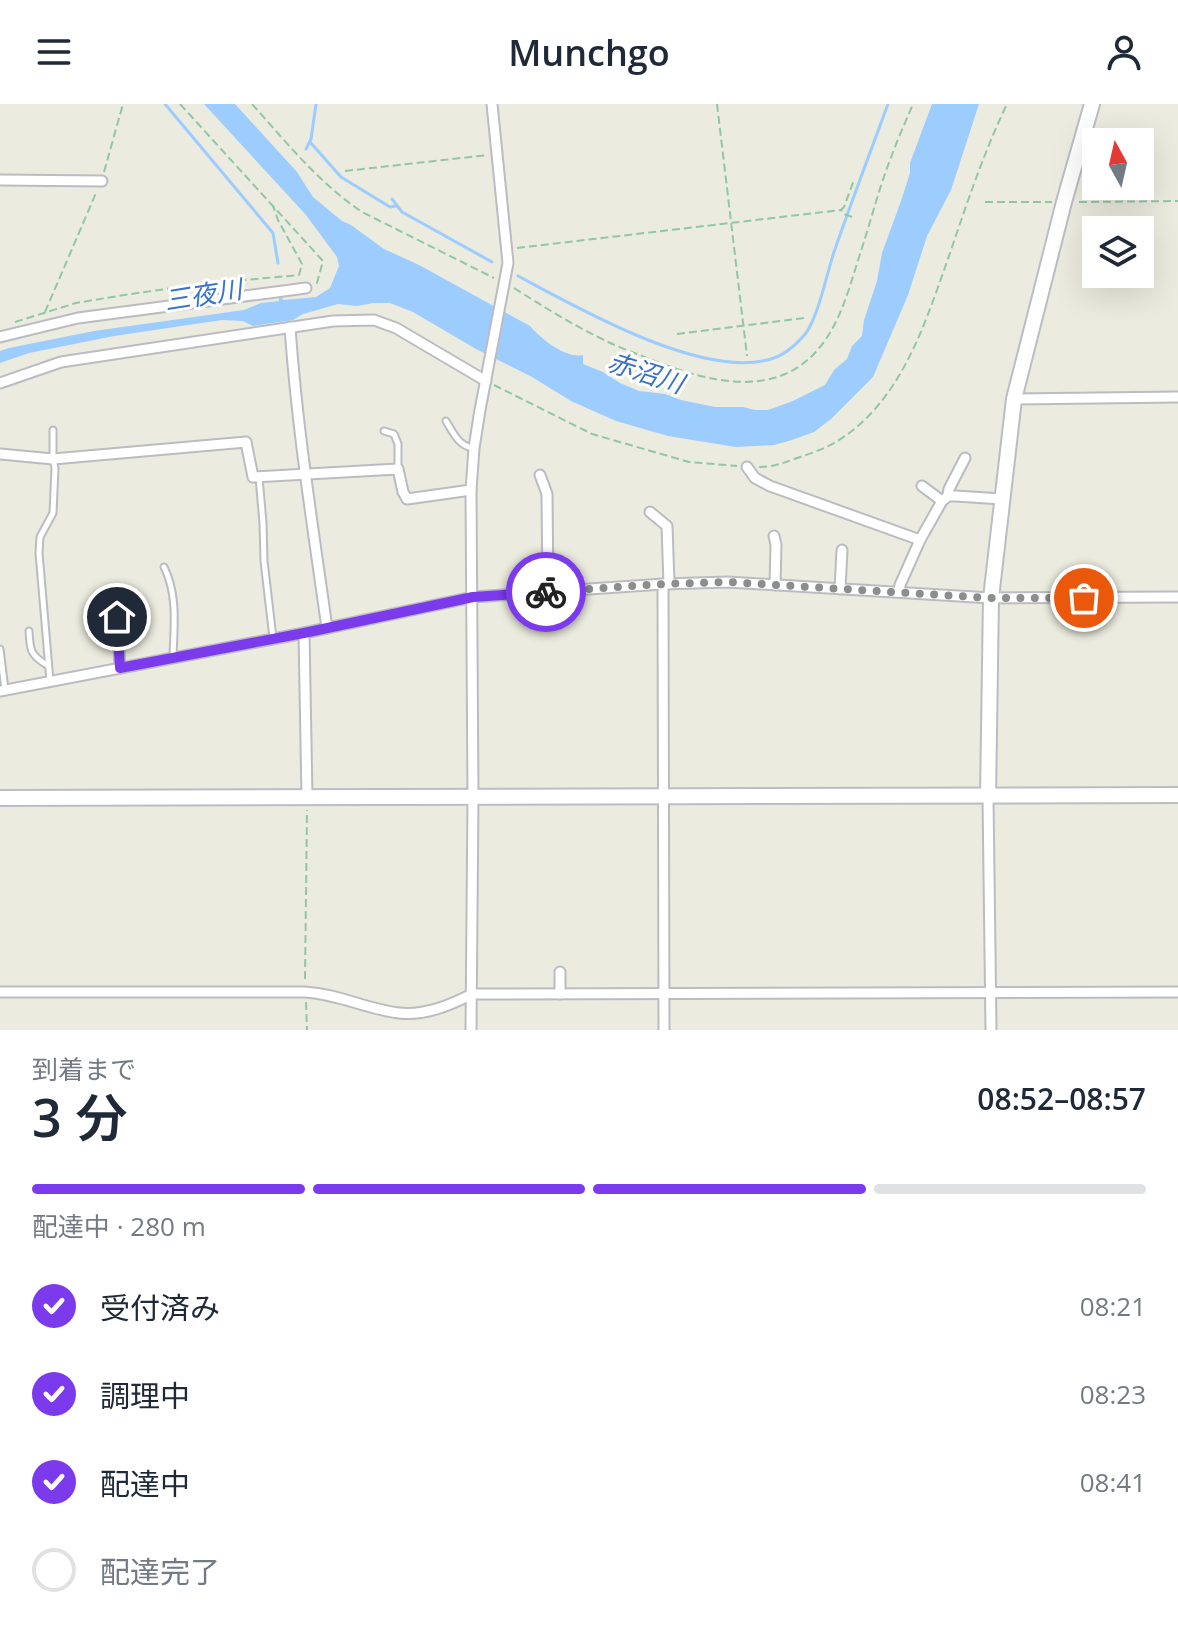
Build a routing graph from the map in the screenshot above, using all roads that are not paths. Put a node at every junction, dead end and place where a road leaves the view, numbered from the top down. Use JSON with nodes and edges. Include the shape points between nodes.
{"nodes":[{"id":1,"x":492,"y":104,"type":"edge"},
{"id":2,"x":1092,"y":104,"type":"edge"},
{"id":3,"x":0,"y":180,"type":"edge"},
{"id":4,"x":102,"y":181,"type":"road end"},
{"id":5,"x":306,"y":288,"type":"road end"},
{"id":6,"x":290,"y":327,"type":"junction"},
{"id":7,"x":0,"y":337,"type":"edge"},
{"id":8,"x":486,"y":381,"type":"junction"},
{"id":9,"x":0,"y":383,"type":"edge"},
{"id":10,"x":1178,"y":397,"type":"edge"},
{"id":11,"x":1014,"y":399,"type":"junction"},
{"id":12,"x":446,"y":421,"type":"dead end"},
{"id":13,"x":53,"y":430,"type":"dead end"},
{"id":14,"x":384,"y":431,"type":"dead end"},
{"id":15,"x":474,"y":448,"type":"junction"},
{"id":16,"x":0,"y":454,"type":"edge"},
{"id":17,"x":965,"y":458,"type":"dead end"},
{"id":18,"x":53,"y":459,"type":"junction"},
{"id":19,"x":747,"y":467,"type":"road end"},
{"id":20,"x":398,"y":469,"type":"junction"},
{"id":21,"x":305,"y":475,"type":"junction"},
{"id":22,"x":540,"y":475,"type":"dead end"},
{"id":23,"x":259,"y":477,"type":"junction"},
{"id":24,"x":922,"y":486,"type":"dead end"},
{"id":25,"x":471,"y":490,"type":"junction"},
{"id":26,"x":945,"y":499,"type":"junction"},
{"id":27,"x":1002,"y":499,"type":"junction"},
{"id":28,"x":650,"y":512,"type":"dead end"},
{"id":29,"x":774,"y":536,"type":"dead end"},
{"id":30,"x":920,"y":540,"type":"junction"},
{"id":31,"x":842,"y":550,"type":"dead end"},
{"id":32,"x":164,"y":567,"type":"dead end"},
{"id":33,"x":666,"y":584,"type":"junction"},
{"id":34,"x":775,"y":585,"type":"junction"},
{"id":35,"x":840,"y":589,"type":"junction"},
{"id":36,"x":116,"y":591,"type":"dead end"},
{"id":37,"x":548,"y":592,"type":"junction"},
{"id":38,"x":899,"y":592,"type":"junction"},
{"id":39,"x":473,"y":597,"type":"junction"},
{"id":40,"x":1178,"y":597,"type":"edge"},
{"id":41,"x":991,"y":598,"type":"junction"},
{"id":42,"x":327,"y":628,"type":"junction"},
{"id":43,"x":29,"y":631,"type":"dead end"},
{"id":44,"x":304,"y":633,"type":"junction"},
{"id":45,"x":273,"y":639,"type":"junction"},
{"id":46,"x":0,"y":649,"type":"edge"},
{"id":47,"x":173,"y":658,"type":"junction"},
{"id":48,"x":48,"y":666,"type":"junction"},
{"id":49,"x":120,"y":668,"type":"junction"},
{"id":50,"x":50,"y":682,"type":"junction"},
{"id":51,"x":3,"y":691,"type":"edge"},
{"id":52,"x":1178,"y":795,"type":"edge"},
{"id":53,"x":307,"y":797,"type":"junction"},
{"id":54,"x":473,"y":797,"type":"junction"},
{"id":55,"x":664,"y":797,"type":"junction"},
{"id":56,"x":988,"y":797,"type":"junction"},
{"id":57,"x":0,"y":798,"type":"edge"},
{"id":58,"x":560,"y":972,"type":"dead end"},
{"id":59,"x":0,"y":992,"type":"edge"},
{"id":60,"x":990,"y":992,"type":"junction"},
{"id":61,"x":1178,"y":992,"type":"edge"},
{"id":62,"x":664,"y":993,"type":"junction"},
{"id":63,"x":472,"y":994,"type":"junction"},
{"id":64,"x":560,"y":994,"type":"junction"},
{"id":65,"x":471,"y":1030,"type":"edge"},
{"id":66,"x":664,"y":1030,"type":"edge"},
{"id":67,"x":991,"y":1030,"type":"edge"}],
"edges":[{"from":1,"to":8,"type":"street","via":[[508,263]]},
{"from":2,"to":11,"type":"street"},
{"from":3,"to":4,"type":"street"},
{"from":5,"to":7,"type":"street","via":[[78,318]]},
{"from":6,"to":8,"type":"street","via":[[374,320]]},
{"from":6,"to":9,"type":"street","via":[[61,362]]},
{"from":6,"to":21,"type":"street"},
{"from":8,"to":15,"type":"street"},
{"from":10,"to":11,"type":"street"},
{"from":11,"to":27,"type":"street"},
{"from":12,"to":15,"type":"lane","via":[[465,447]]},
{"from":13,"to":18,"type":"lane"},
{"from":14,"to":20,"type":"lane","via":[[394,434],[398,444]]},
{"from":15,"to":25,"type":"street"},
{"from":16,"to":18,"type":"street"},
{"from":17,"to":26,"type":"street"},
{"from":18,"to":23,"type":"street","via":[[246,442],[253,477]]},
{"from":18,"to":48,"type":"lane","via":[[53,513],[40,537],[39,553]]},
{"from":19,"to":30,"type":"street","via":[[770,486]]},
{"from":20,"to":21,"type":"street"},
{"from":20,"to":25,"type":"street","via":[[407,499]]},
{"from":21,"to":23,"type":"street"},
{"from":21,"to":42,"type":"street"},
{"from":22,"to":37,"type":"street","via":[[547,494]]},
{"from":23,"to":45,"type":"lane"},
{"from":24,"to":26,"type":"street"},
{"from":25,"to":39,"type":"street"},
{"from":26,"to":27,"type":"street"},
{"from":26,"to":30,"type":"street"},
{"from":27,"to":41,"type":"street"},
{"from":28,"to":33,"type":"street","via":[[667,526]]},
{"from":29,"to":34,"type":"street"},
{"from":30,"to":38,"type":"street"},
{"from":31,"to":35,"type":"street"},
{"from":32,"to":47,"type":"lane","via":[[174,597]]},
{"from":33,"to":34,"type":"street"},
{"from":33,"to":37,"type":"street"},
{"from":33,"to":55,"type":"street"},
{"from":34,"to":35,"type":"street"},
{"from":35,"to":38,"type":"street"},
{"from":36,"to":49,"type":"street"},
{"from":37,"to":39,"type":"street"},
{"from":38,"to":41,"type":"street"},
{"from":39,"to":42,"type":"street"},
{"from":39,"to":54,"type":"street"},
{"from":40,"to":41,"type":"street"},
{"from":41,"to":56,"type":"street"},
{"from":42,"to":44,"type":"street"},
{"from":43,"to":48,"type":"lane","via":[[30,650]]},
{"from":44,"to":45,"type":"street"},
{"from":44,"to":53,"type":"street"},
{"from":45,"to":47,"type":"street"},
{"from":46,"to":51,"type":"lane"},
{"from":47,"to":49,"type":"street"},
{"from":48,"to":50,"type":"lane"},
{"from":49,"to":50,"type":"street"},
{"from":50,"to":51,"type":"street"},
{"from":52,"to":56,"type":"street"},
{"from":53,"to":54,"type":"street"},
{"from":53,"to":57,"type":"street"},
{"from":54,"to":55,"type":"street"},
{"from":54,"to":63,"type":"street"},
{"from":55,"to":56,"type":"street"},
{"from":55,"to":62,"type":"street"},
{"from":56,"to":60,"type":"street"},
{"from":58,"to":64,"type":"street"},
{"from":59,"to":63,"type":"street","via":[[326,993],[401,1014],[445,1008]]},
{"from":60,"to":61,"type":"street"},
{"from":60,"to":62,"type":"street"},
{"from":60,"to":67,"type":"street"},
{"from":62,"to":64,"type":"street"},
{"from":62,"to":66,"type":"street"},
{"from":63,"to":64,"type":"street"},
{"from":63,"to":65,"type":"street"}]}
